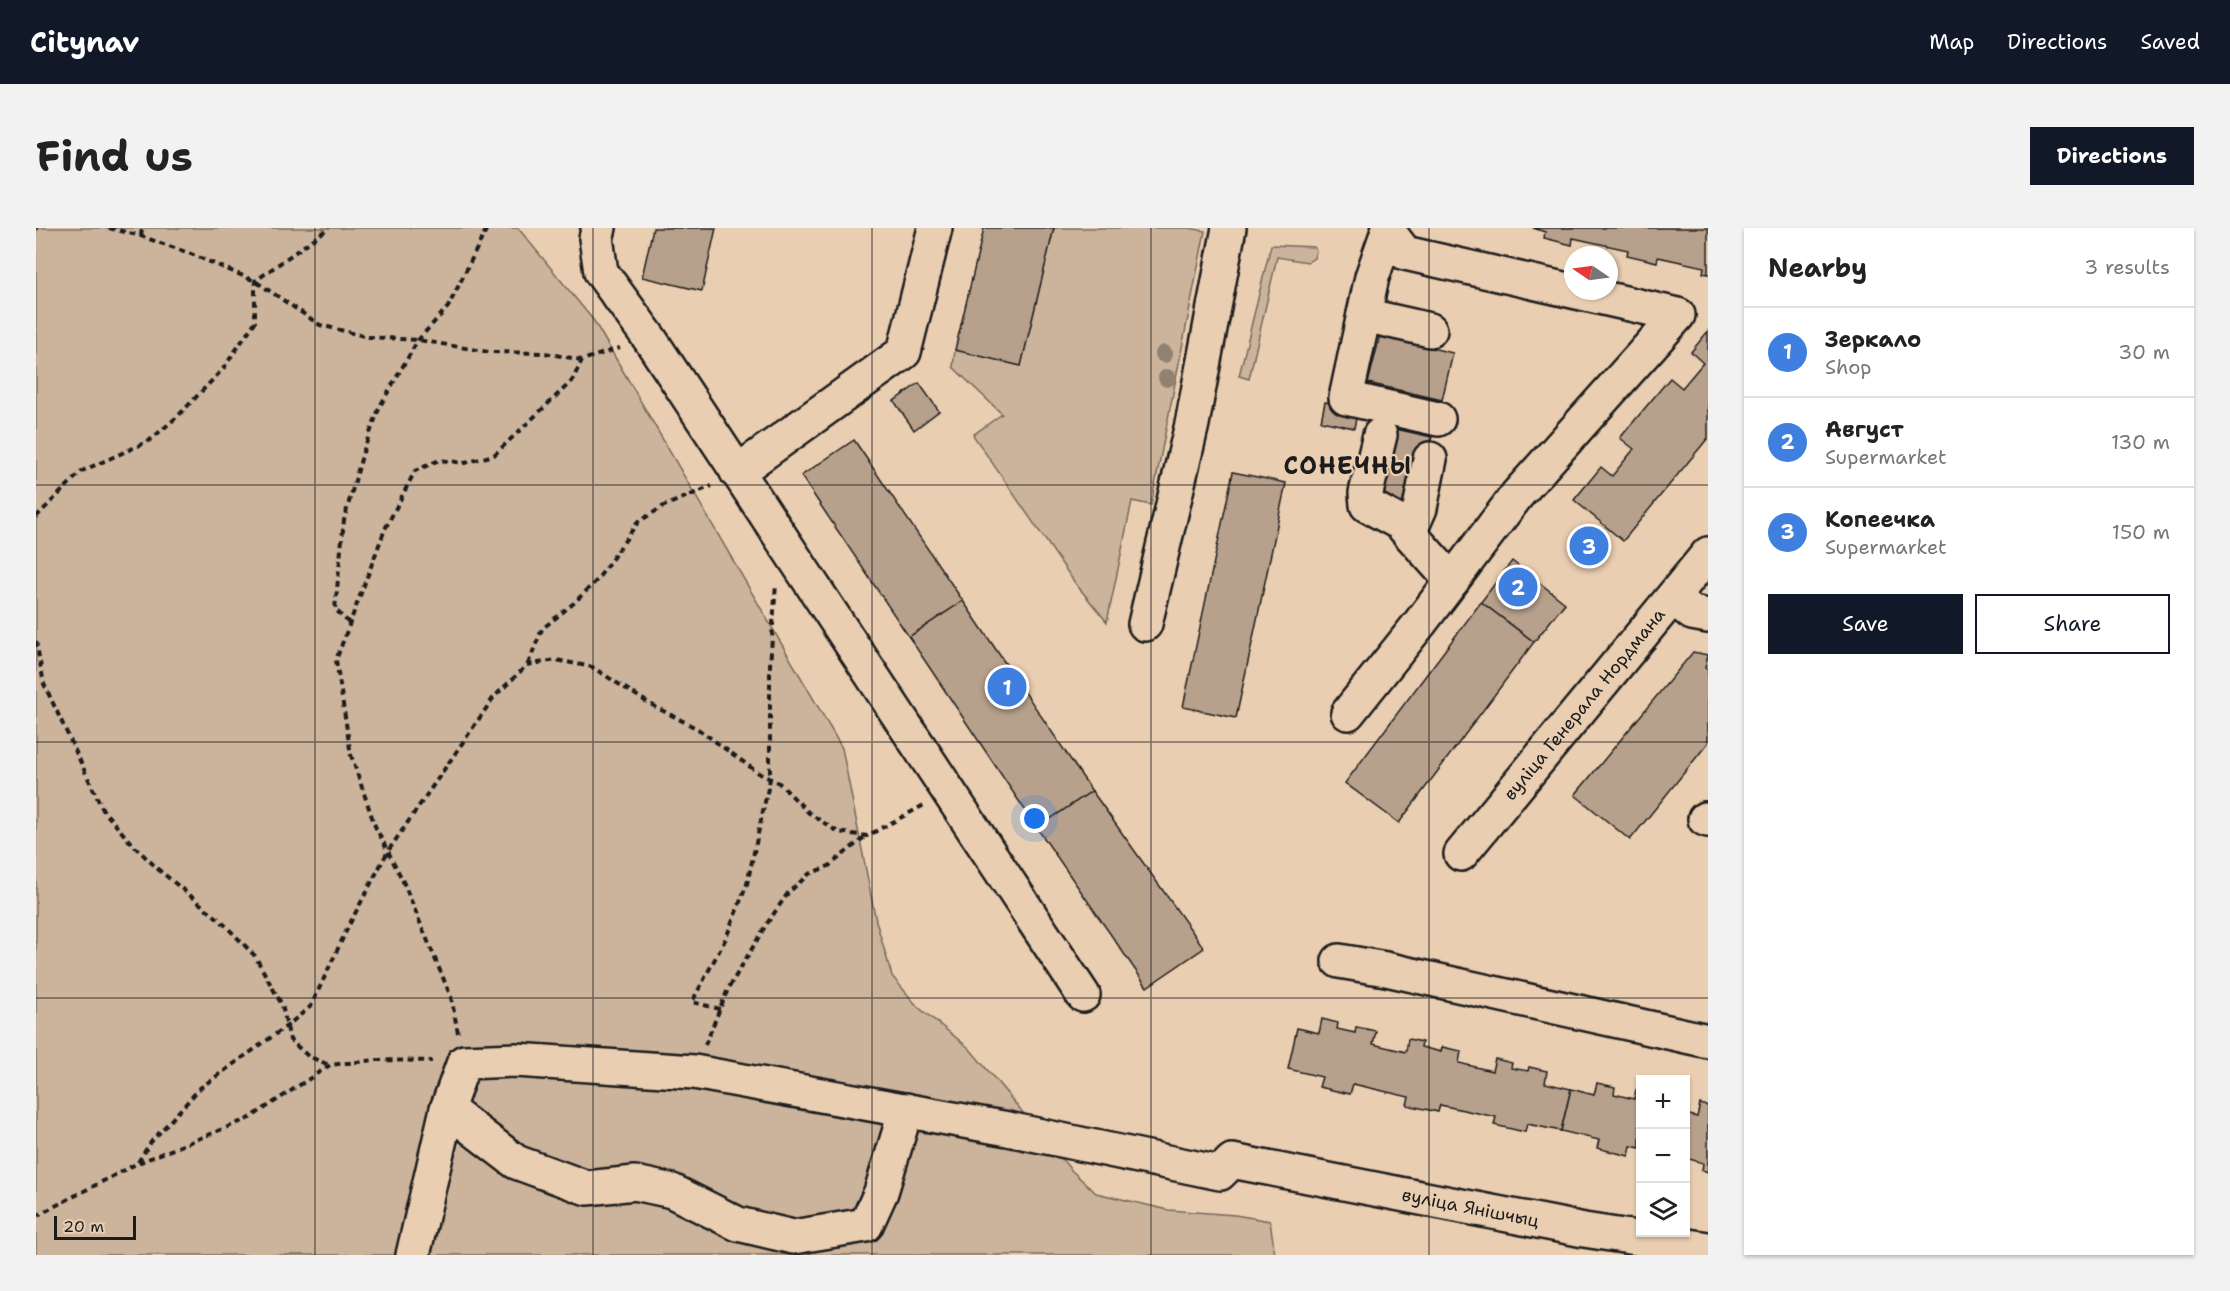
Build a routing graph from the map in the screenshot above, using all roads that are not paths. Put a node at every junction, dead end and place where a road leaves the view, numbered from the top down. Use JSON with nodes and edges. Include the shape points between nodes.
{"nodes":[{"id":1,"x":599,"y":228,"type":"edge"},
{"id":2,"x":935,"y":228,"type":"edge"},
{"id":3,"x":1229,"y":228,"type":"edge"},
{"id":4,"x":1385,"y":229,"type":"edge"},
{"id":5,"x":1364,"y":315,"type":"junction"},
{"id":6,"x":1430,"y":330,"type":"dead end"},
{"id":7,"x":1438,"y":419,"type":"dead end"},
{"id":8,"x":1380,"y":435,"type":"dead end"},
{"id":9,"x":1430,"y":459,"type":"dead end"},
{"id":10,"x":737,"y":471,"type":"junction"},
{"id":11,"x":1409,"y":533,"type":"junction"},
{"id":12,"x":1708,"y":554,"type":"edge"},
{"id":13,"x":1452,"y":581,"type":"junction"},
{"id":14,"x":1674,"y":598,"type":"junction"},
{"id":15,"x":1708,"y":616,"type":"edge"},
{"id":16,"x":1145,"y":624,"type":"dead end"},
{"id":17,"x":1348,"y":713,"type":"dead end"},
{"id":18,"x":1461,"y":854,"type":"dead end"},
{"id":19,"x":1339,"y":961,"type":"dead end"},
{"id":20,"x":1083,"y":995,"type":"dead end"},
{"id":21,"x":1708,"y":1041,"type":"edge"},
{"id":22,"x":447,"y":1109,"type":"junction"},
{"id":23,"x":906,"y":1110,"type":"junction"},
{"id":24,"x":1583,"y":1242,"type":"edge"},
{"id":25,"x":1708,"y":1249,"type":"edge"},
{"id":26,"x":413,"y":1255,"type":"edge"}],
"edges":[{"from":1,"to":10,"type":"street","via":[[596,238],[601,272]]},
{"from":2,"to":10,"type":"street","via":[[904,352]]},
{"from":3,"to":16,"type":"street","via":[[1192,424]]},
{"from":4,"to":5,"type":"street"},
{"from":4,"to":13,"type":"street","via":[[1405,253],[1678,315],[1517,495]]},
{"from":5,"to":6,"type":"street"},
{"from":5,"to":7,"type":"street","via":[[1346,398]]},
{"from":8,"to":11,"type":"street","via":[[1366,493],[1367,505]]},
{"from":9,"to":11,"type":"street","via":[[1420,508]]},
{"from":10,"to":20,"type":"street"},
{"from":11,"to":13,"type":"street"},
{"from":12,"to":14,"type":"street","name":"вуліца Генерала Нордмана"},
{"from":13,"to":17,"type":"street"},
{"from":14,"to":15,"type":"street","via":[[1692,613]]},
{"from":14,"to":18,"type":"street","name":"вуліца Генерала Нордмана"},
{"from":19,"to":21,"type":"street"},
{"from":22,"to":23,"type":"street","via":[[464,1062],[516,1060],[694,1072]]},
{"from":22,"to":23,"type":"street","via":[[516,1162],[587,1188],[635,1183],[672,1191],[738,1224],[793,1237],[866,1224],[881,1192]]},
{"from":22,"to":26,"type":"street"},
{"from":23,"to":24,"type":"street","name":"вуліца Янішчыц","via":[[1220,1173],[1232,1161]]},
{"from":24,"to":25,"type":"street","name":"вуліца Янішчыц"}]}
